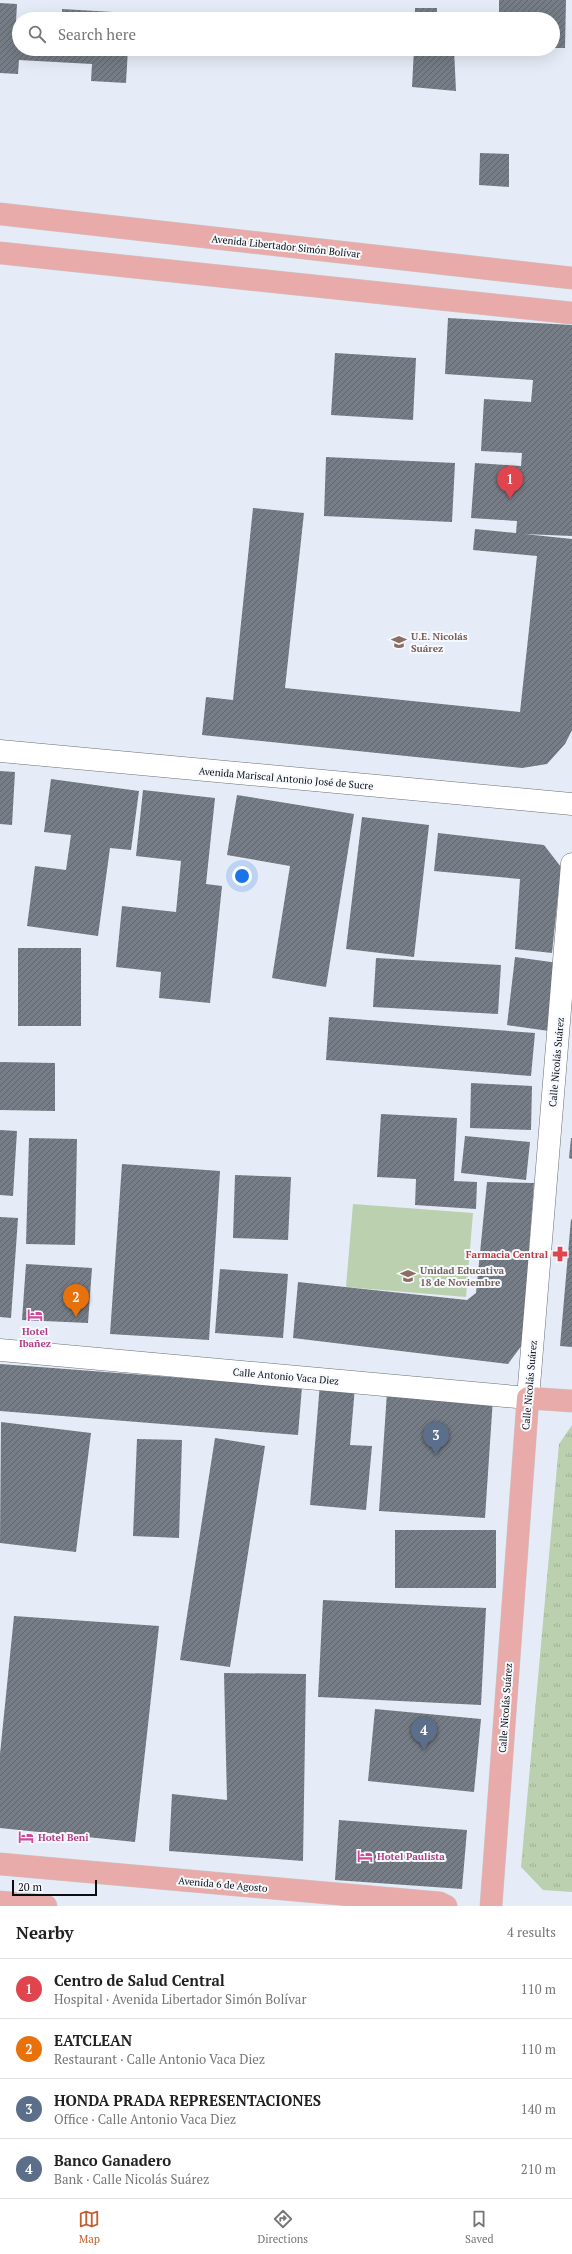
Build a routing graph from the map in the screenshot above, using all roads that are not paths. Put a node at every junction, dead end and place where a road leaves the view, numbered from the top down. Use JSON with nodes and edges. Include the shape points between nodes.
{"nodes":[{"id":1,"x":0,"y":214,"type":"edge"},
{"id":2,"x":0,"y":253,"type":"edge"},
{"id":3,"x":572,"y":278,"type":"edge"},
{"id":4,"x":572,"y":313,"type":"edge"},
{"id":5,"x":0,"y":751,"type":"edge"},
{"id":6,"x":572,"y":804,"type":"edge"},
{"id":7,"x":572,"y":864,"type":"edge"},
{"id":8,"x":0,"y":1350,"type":"edge"},
{"id":9,"x":528,"y":1398,"type":"junction"},
{"id":10,"x":572,"y":1401,"type":"edge"},
{"id":11,"x":0,"y":1864,"type":"edge"},
{"id":12,"x":0,"y":1902,"type":"edge"},
{"id":13,"x":46,"y":1906,"type":"edge"},
{"id":14,"x":446,"y":1906,"type":"edge"},
{"id":15,"x":490,"y":1906,"type":"edge"}],
"edges":[{"from":1,"to":3,"type":"main road","name":"Avenida Libertador Simón Bolívar"},
{"from":2,"to":4,"type":"main road"},
{"from":5,"to":6,"type":"street","name":"Avenida Mariscal Antonio José de Sucre"},
{"from":7,"to":9,"type":"street","name":"Calle Nicolás Suárez"},
{"from":8,"to":9,"type":"street","name":"Calle Antonio Vaca Diez"},
{"from":9,"to":10,"type":"main road","name":"Calle Antonio Vaca Diez"},
{"from":9,"to":15,"type":"main road","name":"Calle Nicolás Suárez"},
{"from":11,"to":14,"type":"main road","name":"Avenida 6 de Agosto","via":[[440,1903]]},
{"from":12,"to":13,"type":"main road"}]}
